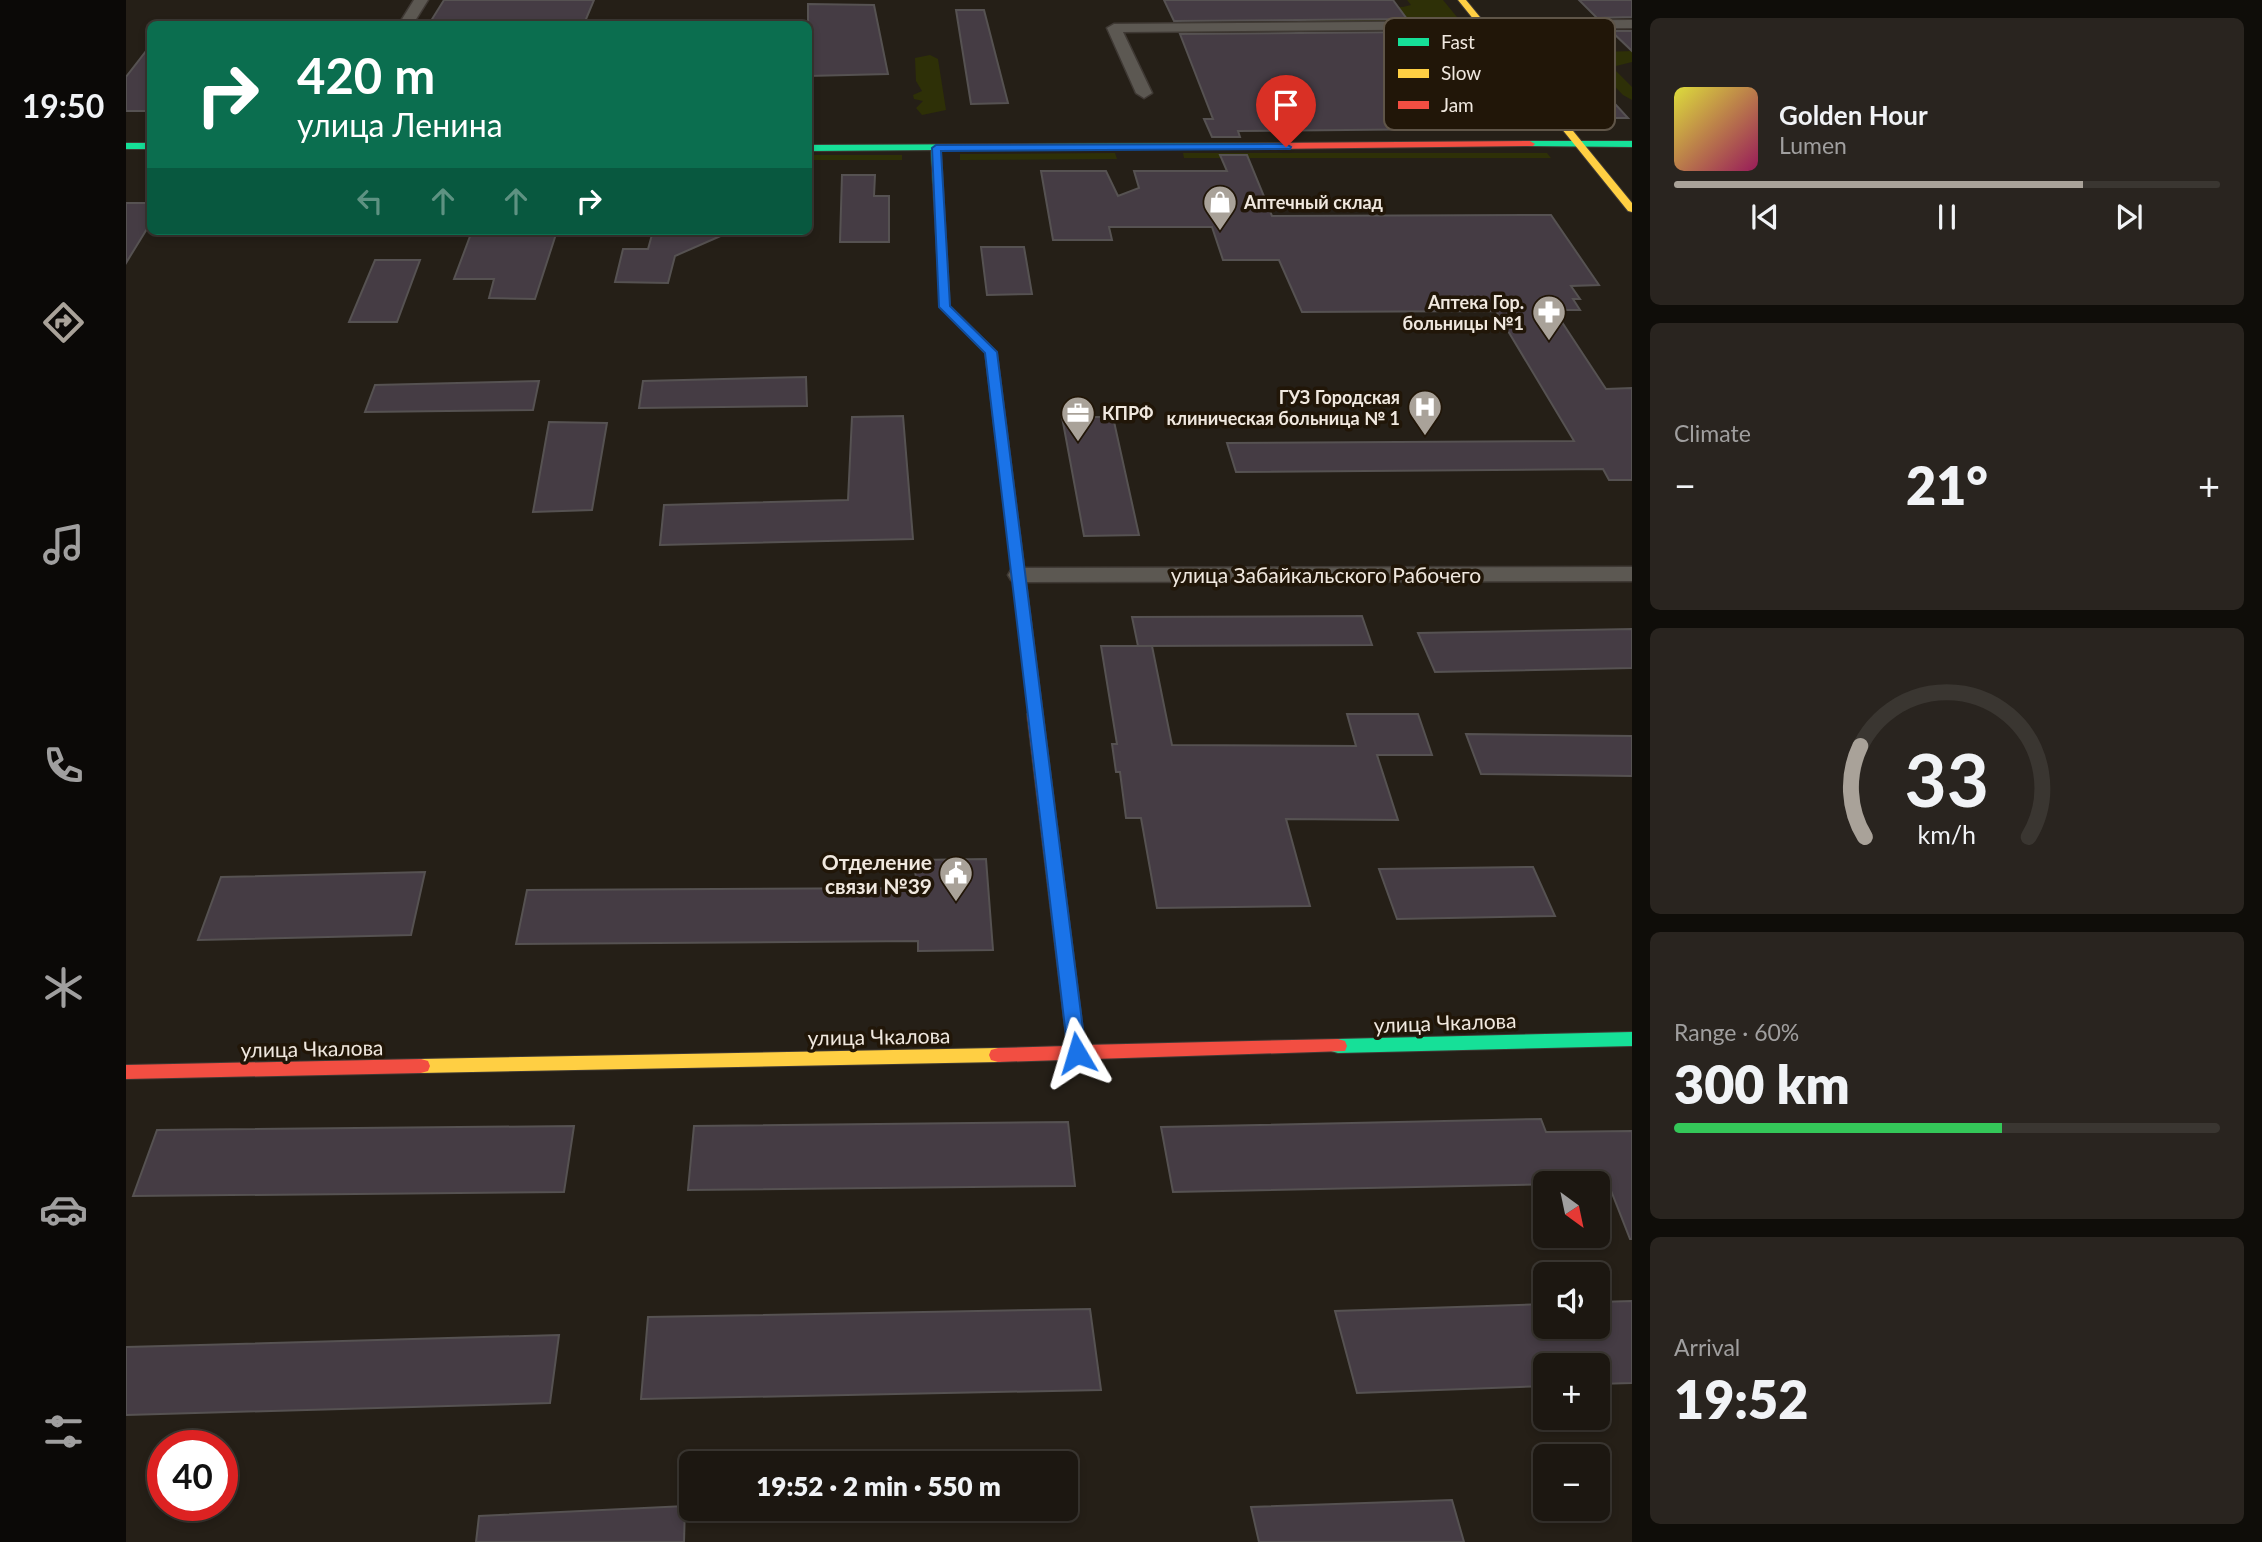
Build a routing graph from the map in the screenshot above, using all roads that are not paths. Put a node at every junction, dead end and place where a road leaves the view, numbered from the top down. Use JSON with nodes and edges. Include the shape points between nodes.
{"nodes":[{"id":1,"x":421,"y":0,"type":"edge"},
{"id":2,"x":1462,"y":0,"type":"edge"},
{"id":3,"x":1476,"y":18,"type":"edge"},
{"id":4,"x":409,"y":21,"type":"edge"},
{"id":5,"x":1384,"y":25,"type":"edge"},
{"id":6,"x":1144,"y":93,"type":"dead end"},
{"id":7,"x":1567,"y":130,"type":"edge"},
{"id":8,"x":1578,"y":144,"type":"junction"},
{"id":9,"x":1632,"y":144,"type":"edge"},
{"id":10,"x":126,"y":146,"type":"edge"},
{"id":11,"x":147,"y":146,"type":"edge"},
{"id":12,"x":812,"y":148,"type":"edge"},
{"id":13,"x":936,"y":148,"type":"junction"},
{"id":14,"x":1632,"y":209,"type":"edge"},
{"id":15,"x":1632,"y":574,"type":"edge"},
{"id":16,"x":1020,"y":575,"type":"junction"},
{"id":17,"x":1632,"y":1038,"type":"edge"},
{"id":18,"x":1077,"y":1053,"type":"junction"},
{"id":19,"x":126,"y":1072,"type":"edge"}],
"edges":[{"from":1,"to":4,"type":"street"},
{"from":2,"to":3,"type":"street"},
{"from":5,"to":6,"type":"street","via":[[1114,28]]},
{"from":7,"to":8,"type":"street"},
{"from":8,"to":9,"type":"street"},
{"from":8,"to":13,"type":"street"},
{"from":8,"to":14,"type":"street"},
{"from":10,"to":11,"type":"street"},
{"from":12,"to":13,"type":"street"},
{"from":13,"to":16,"type":"street","via":[[945,307],[991,352]]},
{"from":15,"to":16,"type":"street","name":"улица Забайкальского Рабочего"},
{"from":16,"to":18,"type":"street"},
{"from":17,"to":18,"type":"street","name":"улица Чкалова"},
{"from":18,"to":19,"type":"street","name":"улица Чкалова"}]}
